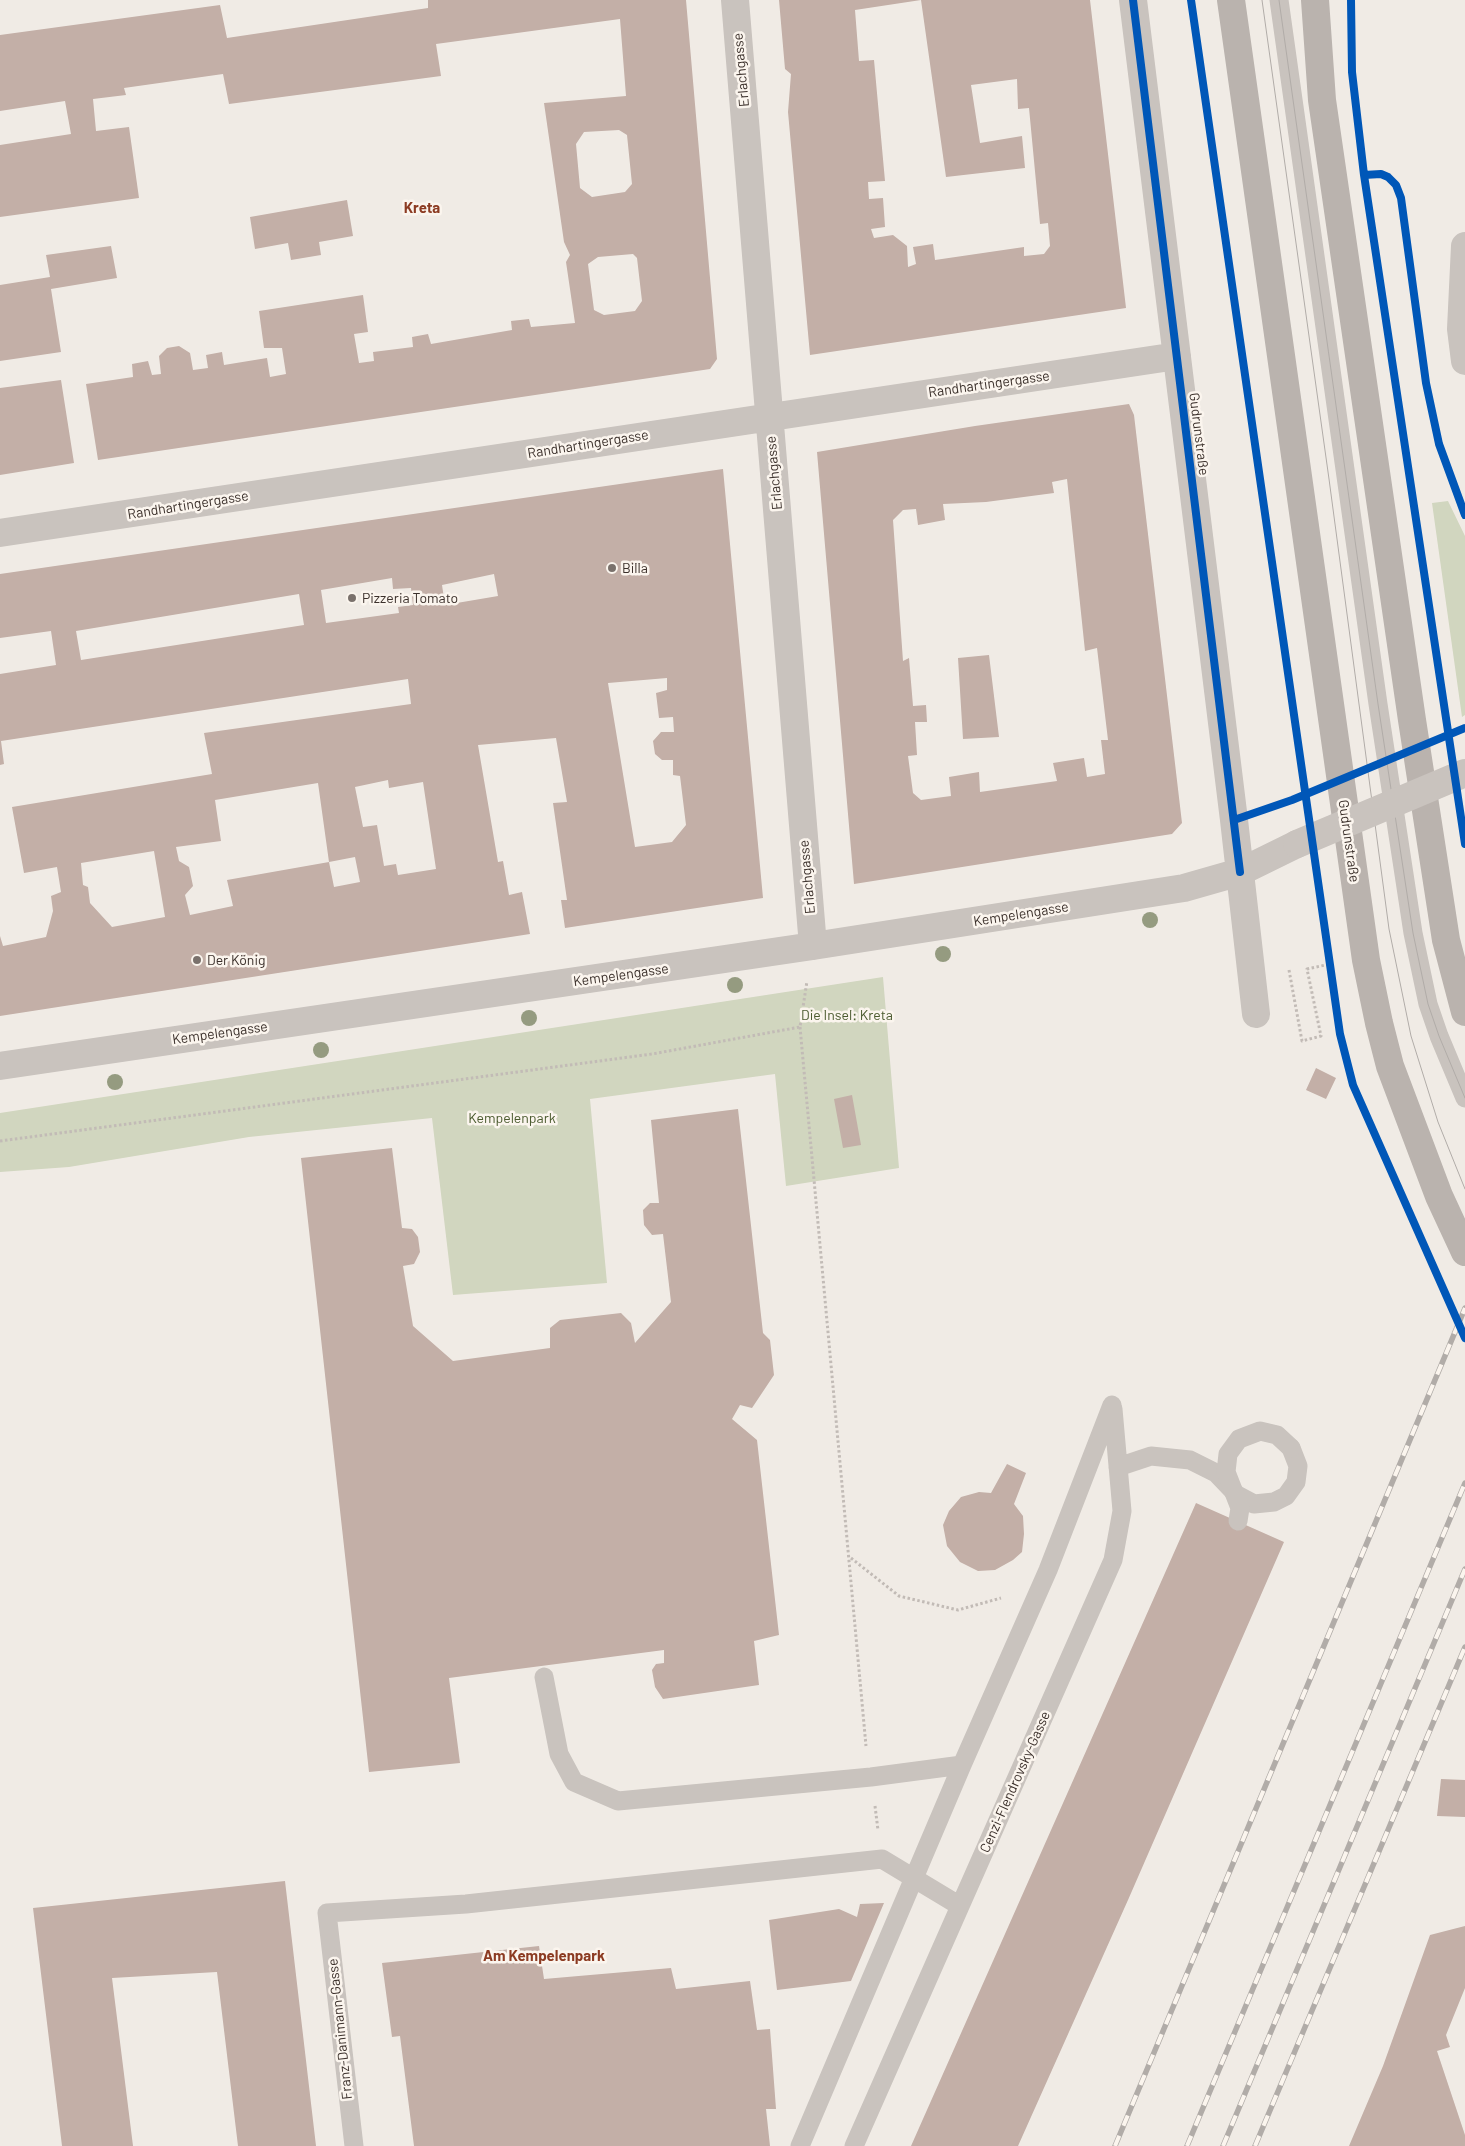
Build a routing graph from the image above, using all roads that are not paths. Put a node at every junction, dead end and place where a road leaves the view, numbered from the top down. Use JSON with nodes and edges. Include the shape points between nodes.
{"nodes":[{"id":1,"x":735,"y":0,"type":"edge"},
{"id":2,"x":1133,"y":0,"type":"edge"},
{"id":3,"x":1231,"y":0,"type":"edge"},
{"id":4,"x":1279,"y":0,"type":"edge"},
{"id":5,"x":1315,"y":0,"type":"edge"},
{"id":6,"x":1465,"y":246,"type":"edge"},
{"id":7,"x":1177,"y":356,"type":"junction"},
{"id":8,"x":1465,"y":361,"type":"edge"},
{"id":9,"x":769,"y":417,"type":"junction"},
{"id":10,"x":0,"y":533,"type":"edge"},
{"id":11,"x":1465,"y":773,"type":"edge"},
{"id":12,"x":1240,"y":872,"type":"junction"},
{"id":13,"x":813,"y":946,"type":"junction"},
{"id":14,"x":1465,"y":1012,"type":"edge"},
{"id":15,"x":1256,"y":1014,"type":"dead end"},
{"id":16,"x":0,"y":1066,"type":"edge"},
{"id":17,"x":1465,"y":1098,"type":"edge"},
{"id":18,"x":1465,"y":1252,"type":"edge"},
{"id":19,"x":1118,"y":1466,"type":"junction"},
{"id":20,"x":1238,"y":1521,"type":"dead end"},
{"id":21,"x":544,"y":1677,"type":"dead end"},
{"id":22,"x":962,"y":1765,"type":"junction"},
{"id":23,"x":913,"y":1878,"type":"junction"},
{"id":24,"x":960,"y":1906,"type":"junction"},
{"id":25,"x":354,"y":2146,"type":"edge"},
{"id":26,"x":800,"y":2146,"type":"edge"},
{"id":27,"x":854,"y":2146,"type":"edge"}],
"edges":[{"from":1,"to":9,"type":"street","name":"Erlachgasse"},
{"from":2,"to":7,"type":"street","name":"Gudrunstraße"},
{"from":3,"to":18,"type":"main road","name":"Gudrunstraße","via":[[1366,960],[1390,1066],[1439,1196]]},
{"from":4,"to":17,"type":"lane","via":[[1413,933],[1428,1004]]},
{"from":5,"to":14,"type":"main road","via":[[1323,109],[1412,720],[1446,940]]},
{"from":6,"to":8,"type":"street","via":[[1461,329]]},
{"from":7,"to":9,"type":"street","name":"Randhartingergasse"},
{"from":7,"to":12,"type":"street","name":"Gudrunstraße"},
{"from":9,"to":10,"type":"street","name":"Randhartingergasse"},
{"from":9,"to":13,"type":"street","name":"Erlachgasse"},
{"from":11,"to":12,"type":"street","name":"Kempelengasse","bridge":true,"via":[[1297,844]]},
{"from":12,"to":13,"type":"street","name":"Kempelengasse","via":[[1184,888]]},
{"from":12,"to":15,"type":"street","name":"Gudrunstraße"},
{"from":13,"to":16,"type":"street","name":"Kempelengasse"},
{"from":19,"to":20,"type":"lane","bridge":true,"via":[[1151,1456],[1190,1460],[1216,1473],[1237,1495],[1254,1504],[1274,1502],[1286,1496],[1296,1482],[1298,1466],[1292,1448],[1277,1435],[1260,1431],[1239,1439],[1228,1454],[1226,1472],[1240,1508]]},
{"from":19,"to":22,"type":"lane","name":"Cenzi-Flendrovsky-Gasse","via":[[1112,1405],[1052,1561]]},
{"from":19,"to":24,"type":"lane","name":"Cenzi-Flendrovsky-Gasse","via":[[1122,1511],[1113,1560]]},
{"from":21,"to":22,"type":"lane","via":[[560,1754],[574,1782],[618,1801]]},
{"from":22,"to":23,"type":"lane"},
{"from":23,"to":24,"type":"lane"},
{"from":23,"to":25,"type":"lane","name":"Franz-Danimann-Gasse","via":[[882,1859],[466,1904],[327,1912]]},
{"from":23,"to":26,"type":"lane"},
{"from":24,"to":27,"type":"lane","name":"Cenzi-Flendrovsky-Gasse"}]}
